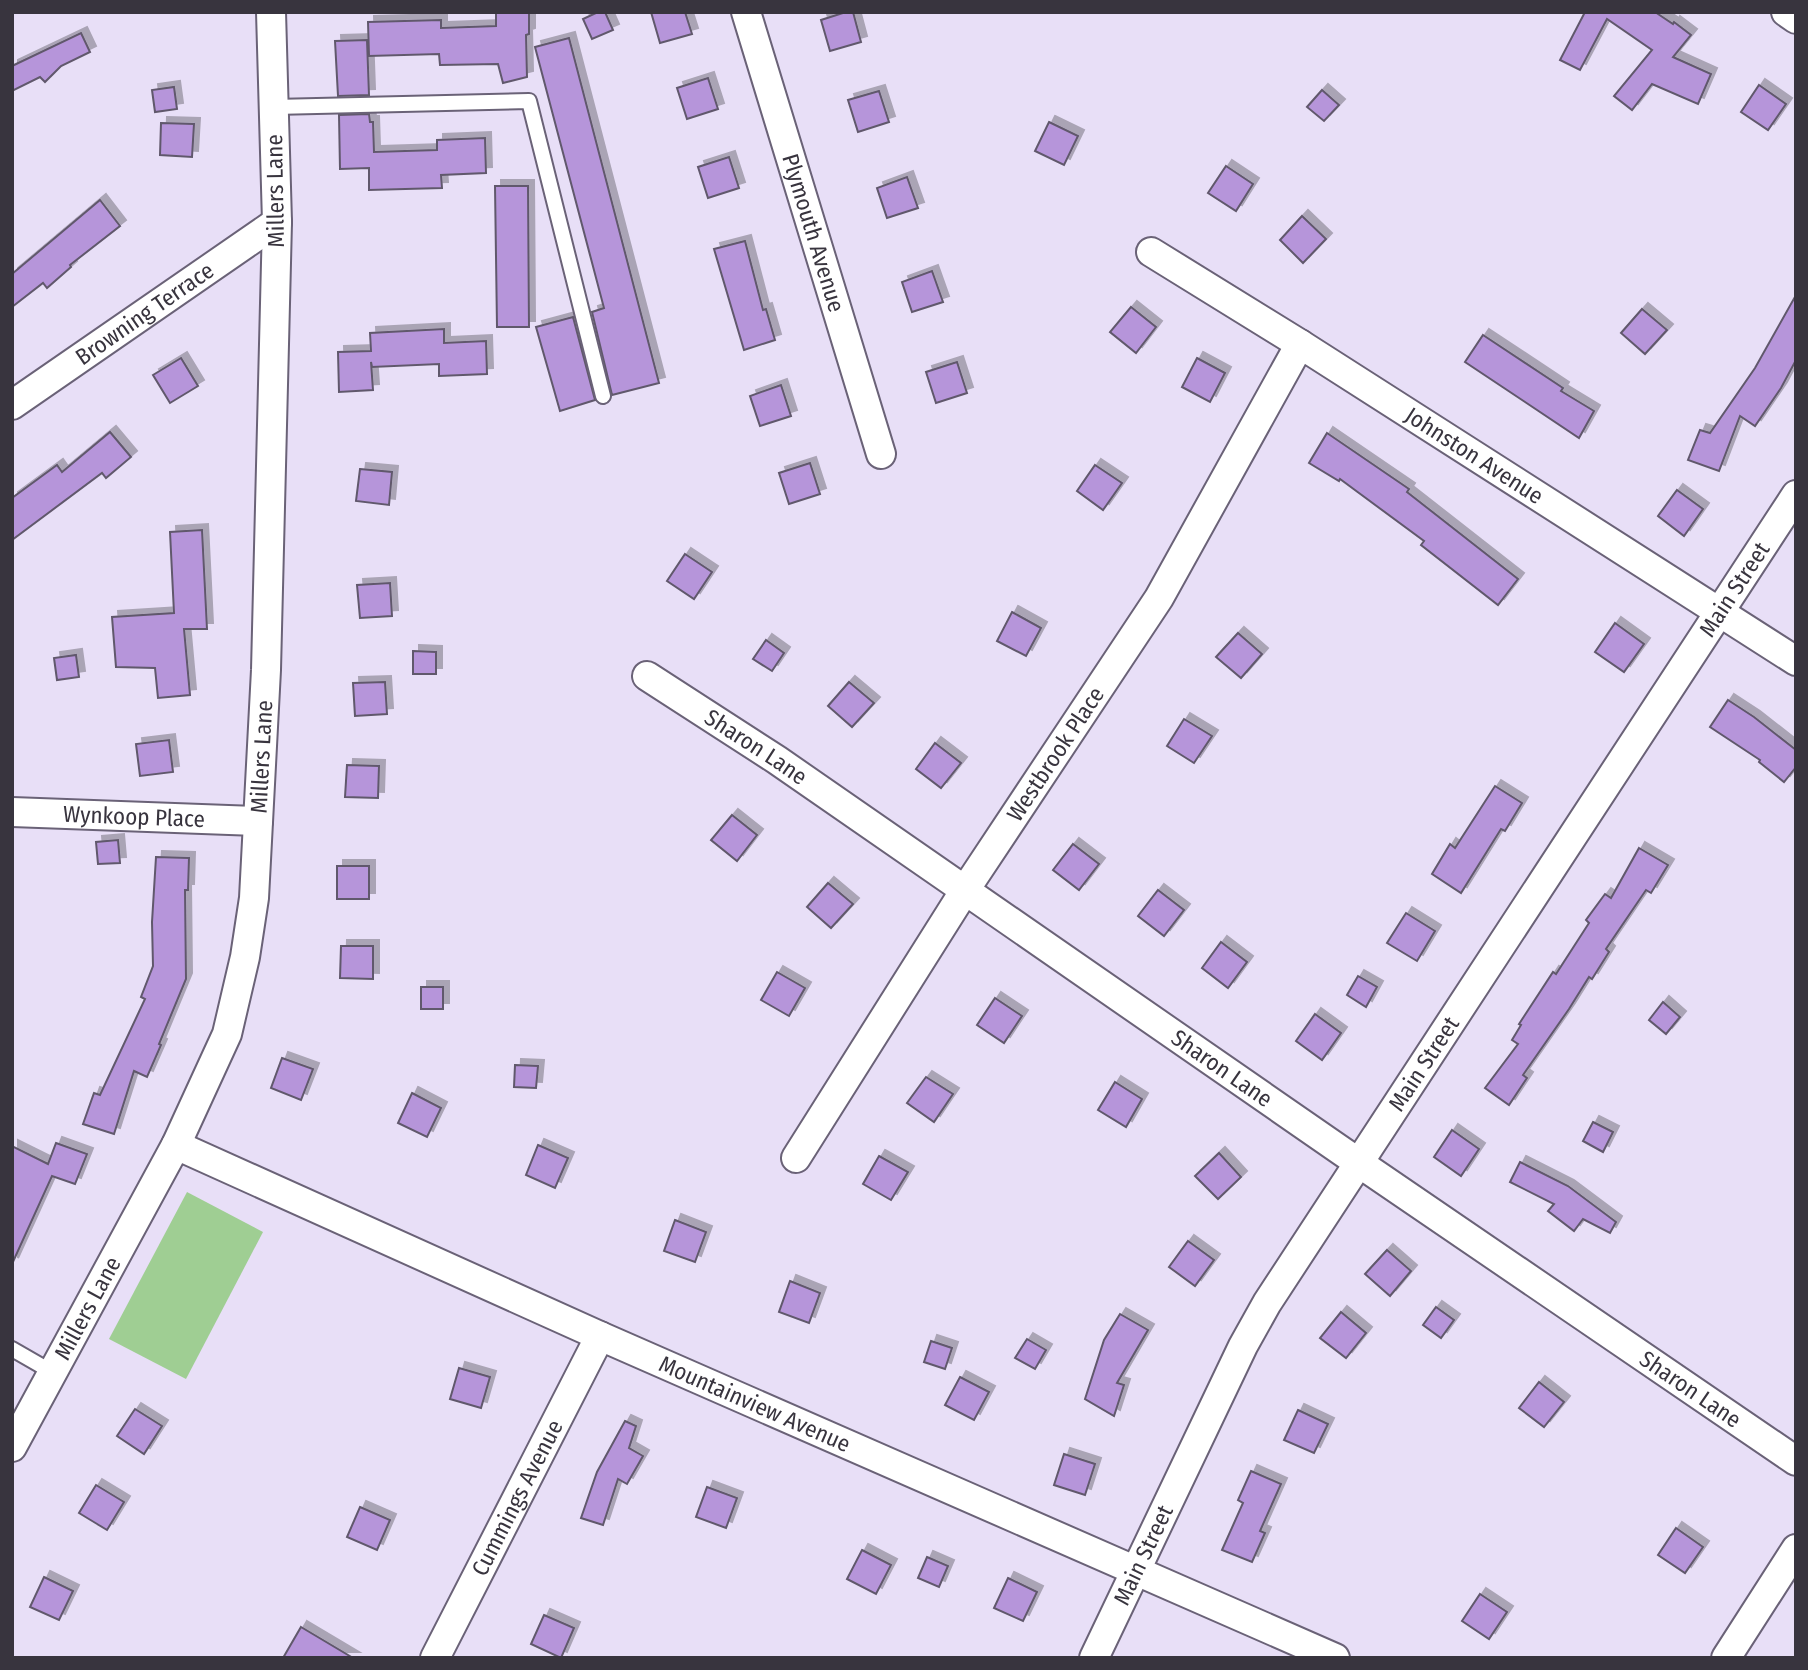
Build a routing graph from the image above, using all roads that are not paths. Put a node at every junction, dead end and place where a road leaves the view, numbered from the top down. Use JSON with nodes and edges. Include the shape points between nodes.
{"nodes":[{"id":1,"x":271,"y":12,"type":"edge"},
{"id":2,"x":746,"y":12,"type":"edge"},
{"id":3,"x":1786,"y":12,"type":"edge"},
{"id":4,"x":1796,"y":19,"type":"edge"},
{"id":5,"x":274,"y":107,"type":"junction"},
{"id":6,"x":276,"y":222,"type":"junction"},
{"id":7,"x":1152,"y":252,"type":"dead end"},
{"id":8,"x":1300,"y":344,"type":"junction"},
{"id":9,"x":603,"y":396,"type":"dead end"},
{"id":10,"x":12,"y":405,"type":"edge"},
{"id":11,"x":881,"y":454,"type":"dead end"},
{"id":12,"x":1796,"y":495,"type":"edge"},
{"id":13,"x":1718,"y":613,"type":"junction"},
{"id":14,"x":1796,"y":661,"type":"edge"},
{"id":15,"x":647,"y":676,"type":"dead end"},
{"id":16,"x":12,"y":812,"type":"edge"},
{"id":17,"x":258,"y":821,"type":"junction"},
{"id":18,"x":965,"y":890,"type":"junction"},
{"id":19,"x":176,"y":1145,"type":"junction"},
{"id":20,"x":796,"y":1158,"type":"dead end"},
{"id":21,"x":1359,"y":1163,"type":"junction"},
{"id":22,"x":600,"y":1336,"type":"junction"},
{"id":23,"x":12,"y":1349,"type":"edge"},
{"id":24,"x":52,"y":1372,"type":"junction"},
{"id":25,"x":12,"y":1447,"type":"edge"},
{"id":26,"x":1796,"y":1461,"type":"edge"},
{"id":27,"x":1796,"y":1549,"type":"edge"},
{"id":28,"x":1136,"y":1571,"type":"junction"},
{"id":29,"x":435,"y":1658,"type":"edge"},
{"id":30,"x":1094,"y":1658,"type":"edge"},
{"id":31,"x":1335,"y":1658,"type":"edge"},
{"id":32,"x":1726,"y":1658,"type":"edge"}],
"edges":[{"from":1,"to":5,"type":"street","name":"Millers Lane"},
{"from":2,"to":11,"type":"street","name":"Plymouth Avenue"},
{"from":3,"to":4,"type":"street"},
{"from":5,"to":6,"type":"street","name":"Millers Lane"},
{"from":5,"to":9,"type":"lane","via":[[529,101]]},
{"from":6,"to":10,"type":"street","name":"Browning Terrace"},
{"from":6,"to":17,"type":"street","name":"Millers Lane"},
{"from":7,"to":8,"type":"street","name":"Johnston Avenue"},
{"from":8,"to":13,"type":"street","name":"Johnston Avenue"},
{"from":8,"to":18,"type":"street","name":"Westbrook Place","via":[[1159,598]]},
{"from":12,"to":13,"type":"street","name":"Main Street"},
{"from":13,"to":14,"type":"street","name":"Johnston Avenue"},
{"from":13,"to":21,"type":"street","name":"Main Street"},
{"from":15,"to":18,"type":"street","name":"Sharon Lane"},
{"from":16,"to":17,"type":"street","name":"Wynkoop Place"},
{"from":17,"to":19,"type":"street","name":"Millers Lane","via":[[254,898],[228,1034]]},
{"from":18,"to":20,"type":"street","name":"Westbrook Place"},
{"from":18,"to":21,"type":"street","name":"Sharon Lane"},
{"from":19,"to":22,"type":"street","name":"Mountainview Avenue"},
{"from":19,"to":24,"type":"street","name":"Millers Lane"},
{"from":21,"to":26,"type":"street","name":"Sharon Lane"},
{"from":21,"to":28,"type":"street","name":"Main Street","via":[[1243,1346]]},
{"from":22,"to":28,"type":"street","name":"Mountainview Avenue"},
{"from":22,"to":29,"type":"street","name":"Cummings Avenue"},
{"from":23,"to":24,"type":"lane"},
{"from":24,"to":25,"type":"street","name":"Millers Lane"},
{"from":27,"to":32,"type":"street"},
{"from":28,"to":30,"type":"street","name":"Main Street"},
{"from":28,"to":31,"type":"street","name":"Mountainview Avenue"}]}
